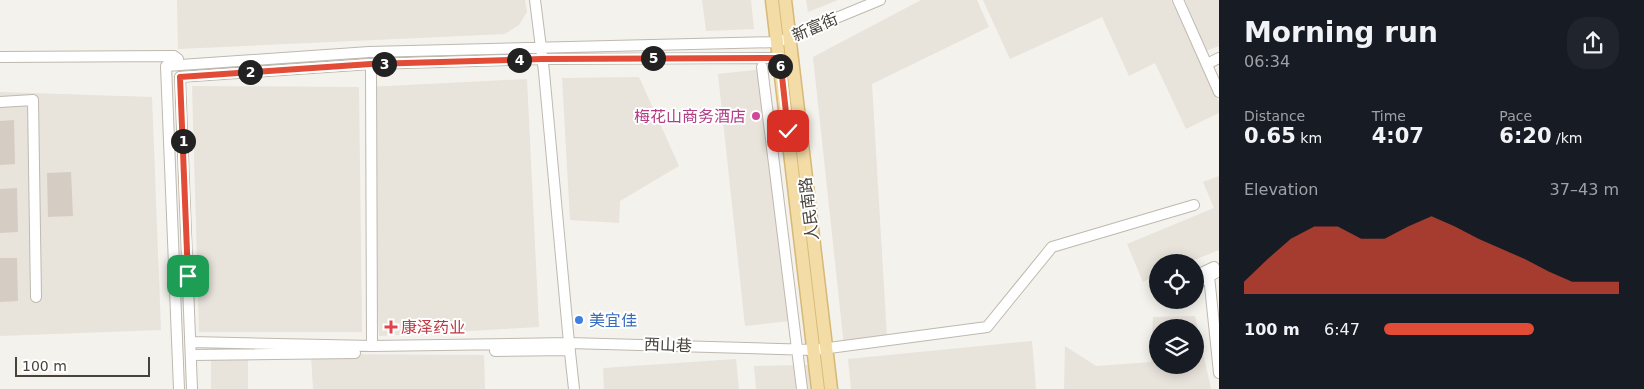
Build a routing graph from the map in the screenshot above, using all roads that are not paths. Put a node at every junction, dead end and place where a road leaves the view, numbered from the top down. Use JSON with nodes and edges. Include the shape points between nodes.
{"nodes":[{"id":1,"x":535,"y":0,"type":"edge"},
{"id":2,"x":772,"y":0,"type":"edge"},
{"id":3,"x":785,"y":0,"type":"edge"},
{"id":4,"x":880,"y":0,"type":"edge"},
{"id":5,"x":1178,"y":0,"type":"edge"},
{"id":6,"x":783,"y":40,"type":"junction"},
{"id":7,"x":0,"y":57,"type":"edge"},
{"id":8,"x":178,"y":58,"type":"dead end"},
{"id":9,"x":780,"y":58,"type":"junction"},
{"id":10,"x":1219,"y":58,"type":"edge"},
{"id":11,"x":542,"y":59,"type":"junction"},
{"id":12,"x":371,"y":64,"type":"junction"},
{"id":13,"x":1206,"y":64,"type":"junction"},
{"id":14,"x":762,"y":67,"type":"dead end"},
{"id":15,"x":1219,"y":92,"type":"edge"},
{"id":16,"x":0,"y":102,"type":"edge"},
{"id":17,"x":1194,"y":205,"type":"dead end"},
{"id":18,"x":1219,"y":264,"type":"edge"},
{"id":19,"x":1219,"y":271,"type":"edge"},
{"id":20,"x":1204,"y":272,"type":"edge"},
{"id":21,"x":1209,"y":276,"type":"junction"},
{"id":22,"x":1204,"y":279,"type":"edge"},
{"id":23,"x":36,"y":297,"type":"dead end"},
{"id":24,"x":372,"y":346,"type":"junction"},
{"id":25,"x":570,"y":346,"type":"junction"},
{"id":26,"x":191,"y":349,"type":"junction"},
{"id":27,"x":820,"y":349,"type":"junction"},
{"id":28,"x":1219,"y":373,"type":"edge"},
{"id":29,"x":179,"y":389,"type":"edge"},
{"id":30,"x":192,"y":389,"type":"edge"},
{"id":31,"x":574,"y":389,"type":"edge"},
{"id":32,"x":802,"y":389,"type":"edge"},
{"id":33,"x":818,"y":389,"type":"edge"},
{"id":34,"x":831,"y":389,"type":"edge"}],
"edges":[{"from":1,"to":11,"type":"street"},
{"from":2,"to":6,"type":"main road","name":"人民南路"},
{"from":3,"to":6,"type":"main road","name":"人民南路"},
{"from":4,"to":6,"type":"street","name":"新富街"},
{"from":5,"to":13,"type":"street"},
{"from":6,"to":9,"type":"main road","name":"人民南路"},
{"from":6,"to":27,"type":"main road","name":"人民南路"},
{"from":6,"to":29,"type":"street","via":[[369,52],[166,66]]},
{"from":7,"to":8,"type":"street"},
{"from":9,"to":11,"type":"street"},
{"from":9,"to":27,"type":"main road","name":"人民南路"},
{"from":10,"to":13,"type":"street"},
{"from":11,"to":12,"type":"street"},
{"from":11,"to":25,"type":"street"},
{"from":12,"to":24,"type":"street"},
{"from":12,"to":26,"type":"street","via":[[180,77]]},
{"from":13,"to":15,"type":"street"},
{"from":14,"to":32,"type":"street"},
{"from":16,"to":23,"type":"street","via":[[33,100]]},
{"from":17,"to":27,"type":"street","name":"西山巷","via":[[1052,247],[987,327]]},
{"from":18,"to":20,"type":"street"},
{"from":19,"to":21,"type":"street"},
{"from":21,"to":22,"type":"street"},
{"from":21,"to":28,"type":"street"},
{"from":24,"to":25,"type":"street"},
{"from":24,"to":26,"type":"street"},
{"from":25,"to":26,"type":"street"},
{"from":25,"to":27,"type":"street","name":"西山巷"},
{"from":25,"to":31,"type":"street"},
{"from":26,"to":30,"type":"street"},
{"from":27,"to":33,"type":"main road","name":"人民南路"},
{"from":27,"to":34,"type":"main road","name":"人民南路"}]}
